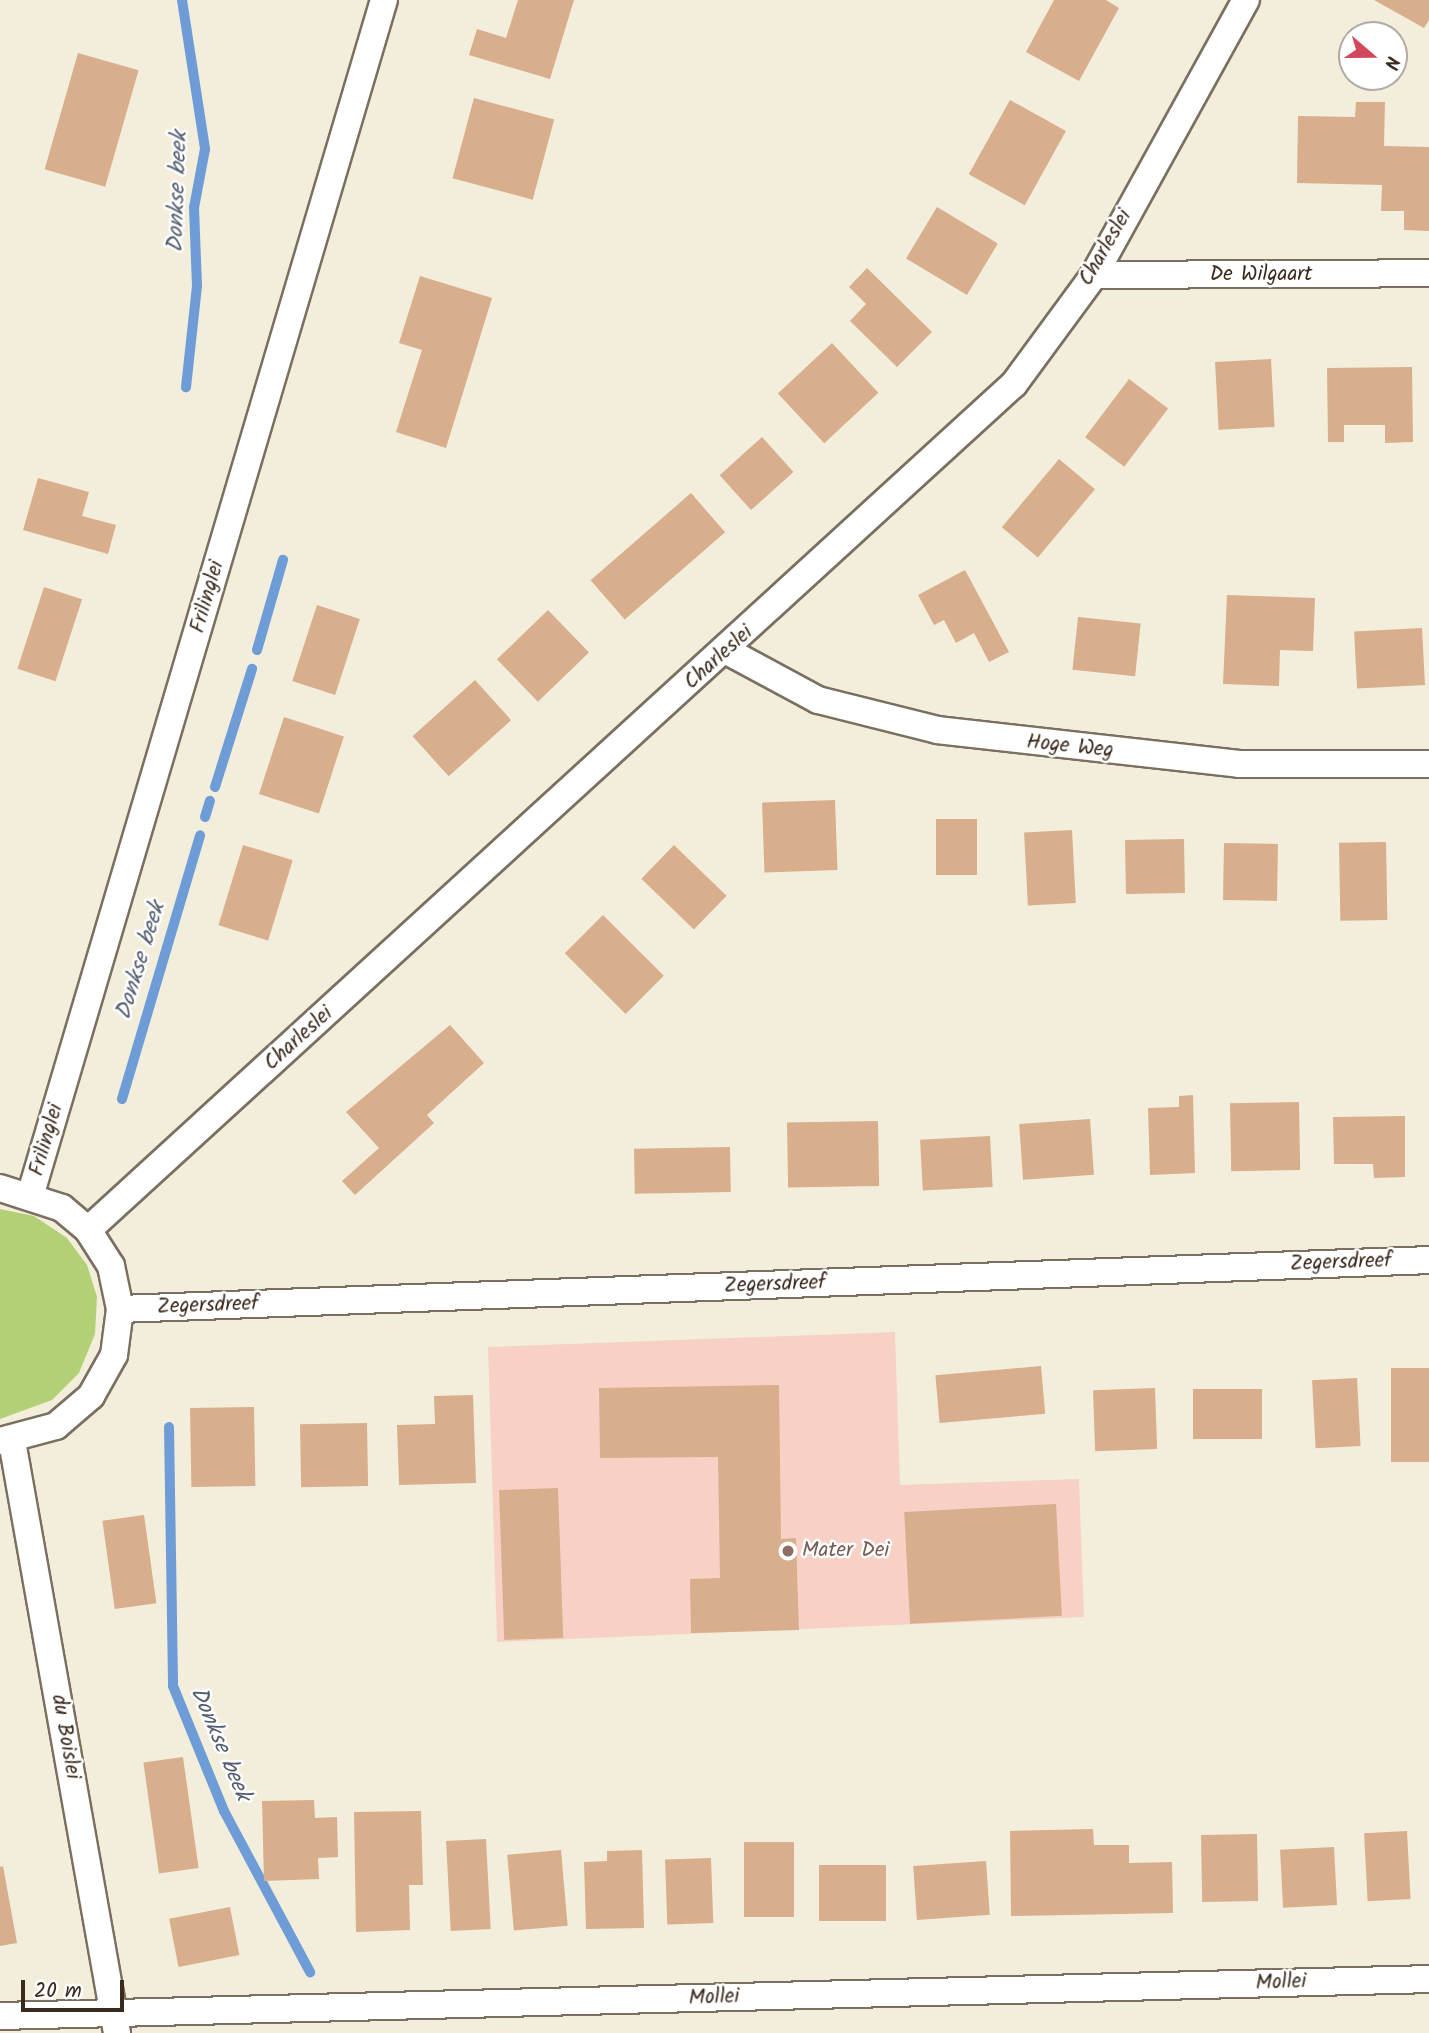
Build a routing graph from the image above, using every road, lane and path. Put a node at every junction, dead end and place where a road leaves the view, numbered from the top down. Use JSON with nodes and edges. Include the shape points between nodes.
{"nodes":[{"id":1,"x":384,"y":0,"type":"edge"},
{"id":2,"x":1246,"y":0,"type":"edge"},
{"id":3,"x":1429,"y":273,"type":"edge"},
{"id":4,"x":1094,"y":275,"type":"junction"},
{"id":5,"x":727,"y":651,"type":"junction"},
{"id":6,"x":1429,"y":764,"type":"edge"},
{"id":7,"x":0,"y":1188,"type":"edge"},
{"id":8,"x":31,"y":1193,"type":"junction"},
{"id":9,"x":88,"y":1230,"type":"junction"},
{"id":10,"x":1429,"y":1260,"type":"edge"},
{"id":11,"x":120,"y":1309,"type":"junction"},
{"id":12,"x":6,"y":1441,"type":"edge"},
{"id":13,"x":1429,"y":1979,"type":"edge"},
{"id":14,"x":0,"y":2016,"type":"edge"},
{"id":15,"x":115,"y":2022,"type":"edge"}],
"edges":[{"from":1,"to":8,"type":"street","name":"Frilinglei"},
{"from":2,"to":4,"type":"street","name":"Charleslei"},
{"from":3,"to":4,"type":"street","name":"De Wilgaart"},
{"from":4,"to":5,"type":"street","name":"Charleslei","via":[[1014,384]]},
{"from":5,"to":6,"type":"street","name":"Hoge Weg","via":[[818,700],[937,730],[1238,764]]},
{"from":5,"to":9,"type":"street","name":"Charleslei"},
{"from":7,"to":8,"type":"street","name":"Frilinglei"},
{"from":8,"to":9,"type":"street","name":"Frilinglei"},
{"from":9,"to":11,"type":"street","name":"Frilinglei","via":[[111,1266]]},
{"from":10,"to":11,"type":"street","name":"Zegersdreef"},
{"from":11,"to":12,"type":"street","name":"Frilinglei","via":[[114,1355],[91,1396],[56,1426]]},
{"from":12,"to":15,"type":"street","name":"du Boislei"},
{"from":13,"to":15,"type":"street","name":"Mollei"},
{"from":14,"to":15,"type":"street","name":"Mollei"}]}
